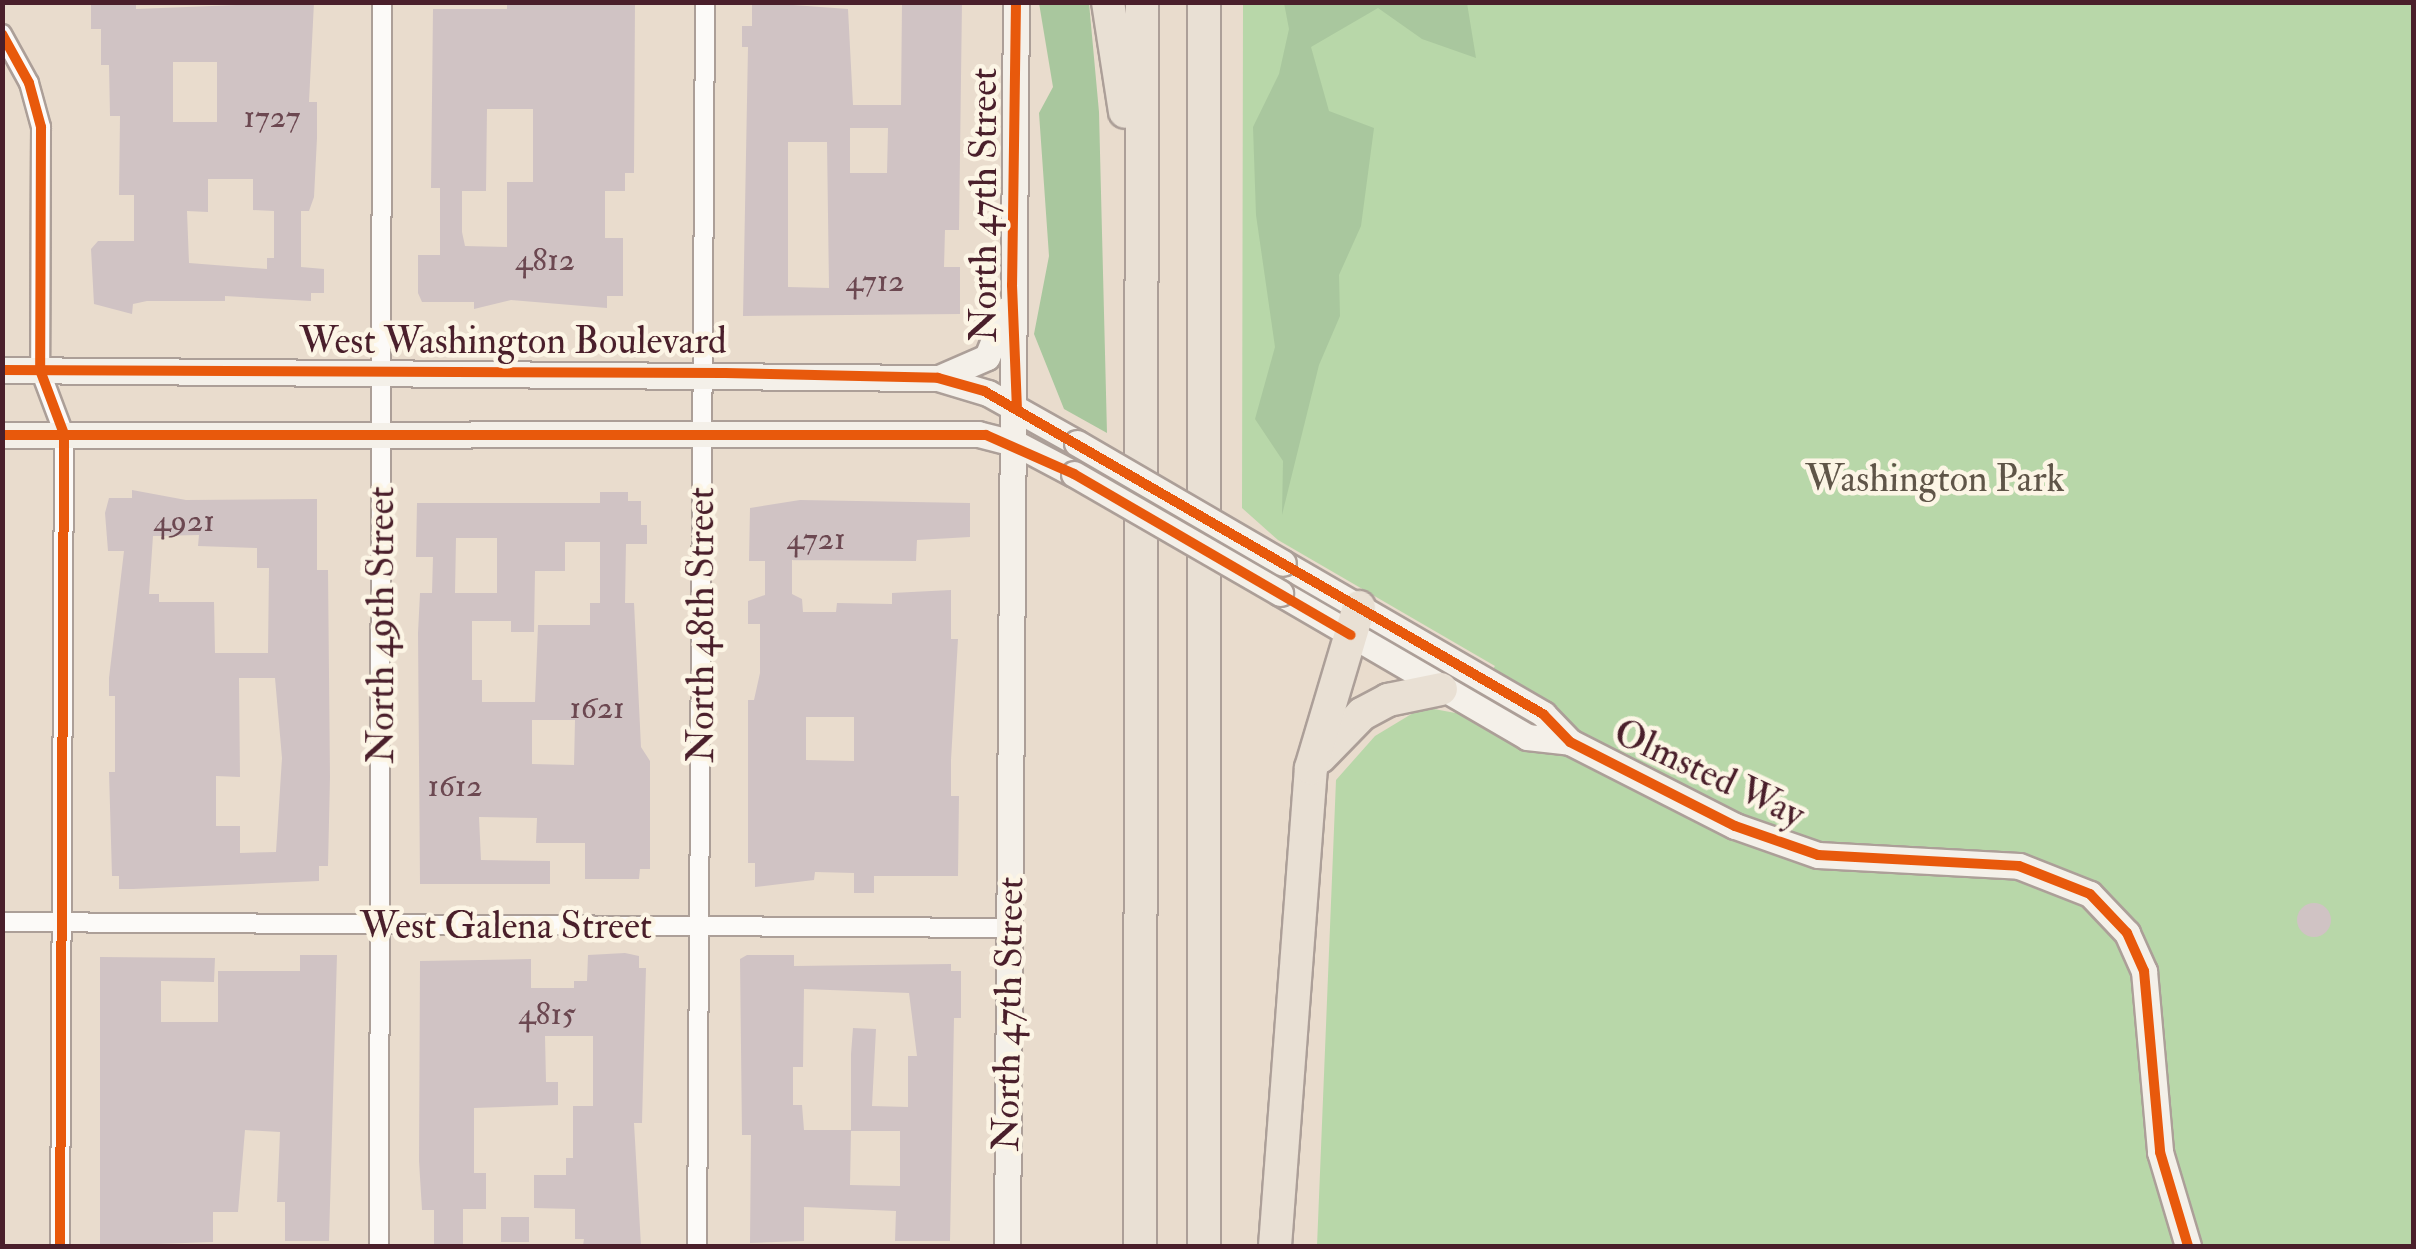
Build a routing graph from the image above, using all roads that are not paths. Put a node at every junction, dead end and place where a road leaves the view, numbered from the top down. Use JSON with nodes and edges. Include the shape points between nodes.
{"nodes":[{"id":1,"x":382,"y":2,"type":"edge"},
{"id":2,"x":704,"y":2,"type":"edge"},
{"id":3,"x":1016,"y":2,"type":"edge"},
{"id":4,"x":1108,"y":2,"type":"edge"},
{"id":5,"x":1142,"y":2,"type":"edge"},
{"id":6,"x":1207,"y":2,"type":"edge"},
{"id":7,"x":2,"y":34,"type":"edge"},
{"id":8,"x":1139,"y":206,"type":"junction"},
{"id":9,"x":1012,"y":285,"type":"junction"},
{"id":10,"x":2,"y":370,"type":"edge"},
{"id":11,"x":40,"y":370,"type":"junction"},
{"id":12,"x":381,"y":372,"type":"junction"},
{"id":13,"x":704,"y":372,"type":"junction"},
{"id":14,"x":938,"y":378,"type":"junction"},
{"id":15,"x":1017,"y":408,"type":"junction"},
{"id":16,"x":64,"y":434,"type":"junction"},
{"id":17,"x":382,"y":434,"type":"junction"},
{"id":18,"x":2,"y":435,"type":"edge"},
{"id":19,"x":703,"y":439,"type":"junction"},
{"id":20,"x":1017,"y":444,"type":"junction"},
{"id":21,"x":1355,"y":621,"type":"junction"},
{"id":22,"x":1442,"y":688,"type":"junction"},
{"id":23,"x":1570,"y":742,"type":"junction"},
{"id":24,"x":1311,"y":768,"type":"junction"},
{"id":25,"x":2,"y":922,"type":"edge"},
{"id":26,"x":62,"y":922,"type":"junction"},
{"id":27,"x":383,"y":927,"type":"junction"},
{"id":28,"x":701,"y":927,"type":"junction"},
{"id":29,"x":1010,"y":928,"type":"junction"},
{"id":30,"x":60,"y":1246,"type":"edge"},
{"id":31,"x":380,"y":1246,"type":"edge"},
{"id":32,"x":697,"y":1246,"type":"edge"},
{"id":33,"x":1007,"y":1246,"type":"edge"},
{"id":34,"x":1140,"y":1246,"type":"edge"},
{"id":35,"x":1204,"y":1246,"type":"edge"},
{"id":36,"x":1275,"y":1246,"type":"edge"},
{"id":37,"x":2188,"y":1246,"type":"edge"}],
"edges":[{"from":1,"to":12,"type":"street","name":"North 49th Street"},
{"from":2,"to":13,"type":"street","name":"North 48th Street"},
{"from":3,"to":9,"type":"street","name":"North 47th Street"},
{"from":4,"to":8,"type":"highway"},
{"from":5,"to":8,"type":"highway"},
{"from":6,"to":35,"type":"highway"},
{"from":7,"to":11,"type":"street","via":[[29,83],[41,127]]},
{"from":8,"to":34,"type":"highway"},
{"from":9,"to":14,"type":"street","via":[[988,357]]},
{"from":9,"to":15,"type":"street","name":"North 47th Street"},
{"from":10,"to":11,"type":"street","name":"West Washington Boulevard"},
{"from":11,"to":12,"type":"street","name":"West Washington Boulevard"},
{"from":11,"to":16,"type":"street"},
{"from":12,"to":13,"type":"street","name":"West Washington Boulevard"},
{"from":12,"to":17,"type":"street","name":"North 49th Street"},
{"from":13,"to":14,"type":"street","name":"West Washington Boulevard"},
{"from":13,"to":19,"type":"street","name":"North 48th Street"},
{"from":14,"to":15,"type":"street","name":"West Washington Boulevard"},
{"from":15,"to":20,"type":"street","name":"North 47th Street"},
{"from":15,"to":21,"type":"street","name":"Olmsted Way","bridge":true,"via":[[1283,563]]},
{"from":16,"to":17,"type":"street"},
{"from":16,"to":18,"type":"street"},
{"from":16,"to":26,"type":"street"},
{"from":17,"to":19,"type":"street"},
{"from":17,"to":27,"type":"street","name":"North 49th Street"},
{"from":19,"to":20,"type":"street","via":[[963,434]]},
{"from":19,"to":28,"type":"street","name":"North 48th Street"},
{"from":20,"to":21,"type":"street","name":"Olmsted Way","bridge":true,"via":[[1280,593]]},
{"from":20,"to":29,"type":"street","name":"North 47th Street"},
{"from":21,"to":22,"type":"street","name":"Olmsted Way"},
{"from":21,"to":23,"type":"street","name":"Olmsted Way","via":[[1542,714]]},
{"from":21,"to":24,"type":"highway"},
{"from":22,"to":23,"type":"street","name":"Olmsted Way","via":[[1527,737]]},
{"from":22,"to":24,"type":"highway","via":[[1388,700],[1362,714]]},
{"from":23,"to":37,"type":"street","name":"Olmsted Way","via":[[1780,844],[1891,864],[2018,866],[2090,894],[2127,934],[2144,971],[2160,1152]]},
{"from":24,"to":36,"type":"highway"},
{"from":25,"to":26,"type":"street","name":"West Galena Street"},
{"from":26,"to":27,"type":"street","name":"West Galena Street"},
{"from":26,"to":30,"type":"street"},
{"from":27,"to":28,"type":"street","name":"West Galena Street"},
{"from":27,"to":31,"type":"street","name":"North 49th Street"},
{"from":28,"to":29,"type":"street","name":"West Galena Street"},
{"from":28,"to":32,"type":"street","name":"North 48th Street"},
{"from":29,"to":33,"type":"street","name":"North 47th Street"}]}
